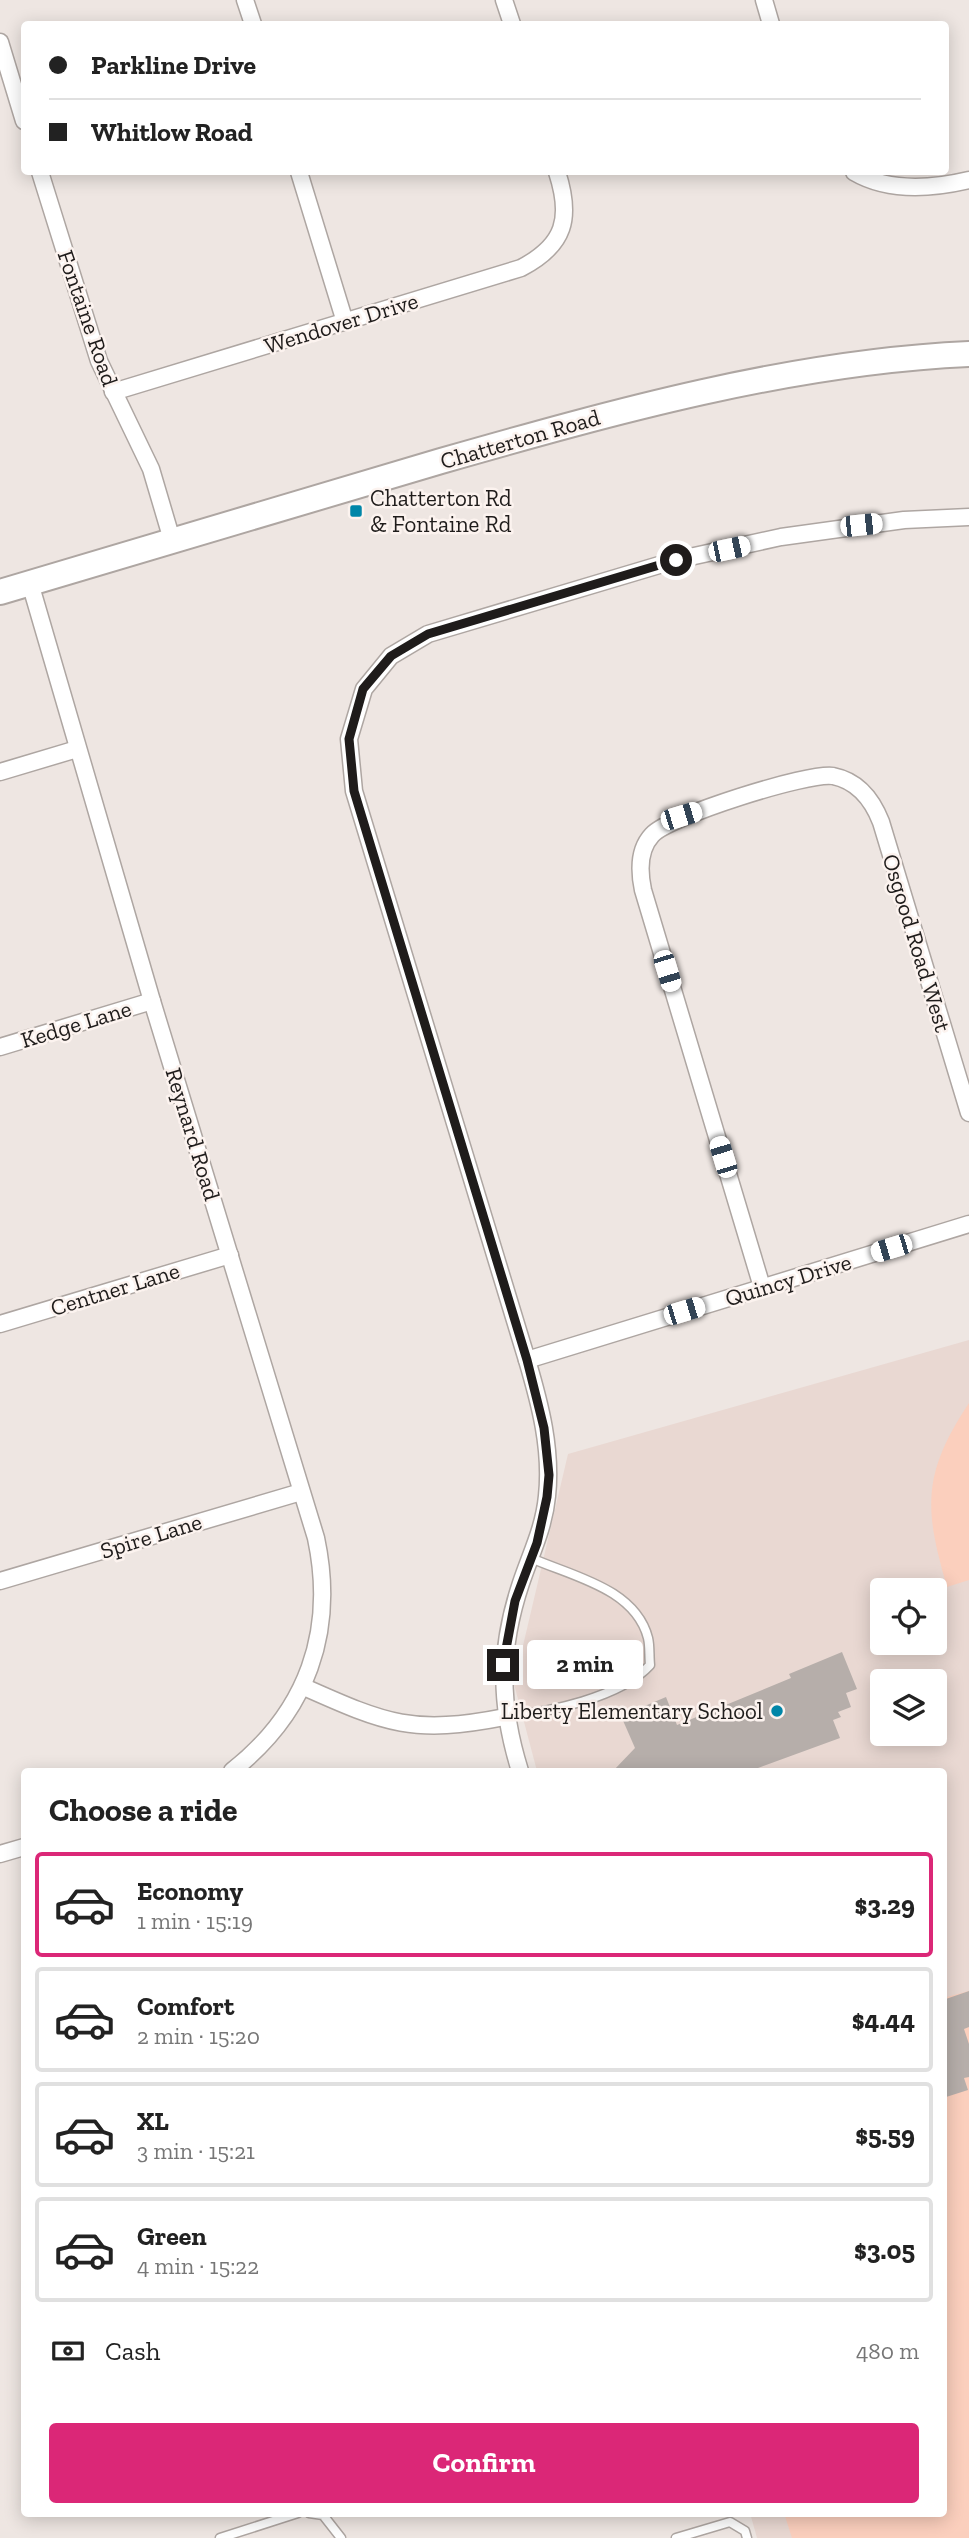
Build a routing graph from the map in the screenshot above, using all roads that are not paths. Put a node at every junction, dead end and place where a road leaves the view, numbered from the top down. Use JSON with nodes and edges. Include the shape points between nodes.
{"nodes":[{"id":1,"x":245,"y":0,"type":"edge"},
{"id":2,"x":504,"y":0,"type":"edge"},
{"id":3,"x":764,"y":0,"type":"edge"},
{"id":4,"x":252,"y":21,"type":"edge"},
{"id":5,"x":511,"y":21,"type":"edge"},
{"id":6,"x":770,"y":21,"type":"edge"},
{"id":7,"x":0,"y":42,"type":"edge"},
{"id":8,"x":21,"y":111,"type":"edge"},
{"id":9,"x":41,"y":175,"type":"edge"},
{"id":10,"x":300,"y":175,"type":"edge"},
{"id":11,"x":558,"y":175,"type":"edge"},
{"id":12,"x":861,"y":175,"type":"edge"},
{"id":13,"x":969,"y":180,"type":"edge"},
{"id":14,"x":345,"y":322,"type":"junction"},
{"id":15,"x":969,"y":354,"type":"edge"},
{"id":16,"x":113,"y":392,"type":"junction"},
{"id":17,"x":969,"y":517,"type":"edge"},
{"id":18,"x":172,"y":540,"type":"junction"},
{"id":19,"x":30,"y":583,"type":"junction"},
{"id":20,"x":0,"y":592,"type":"edge"},
{"id":21,"x":77,"y":748,"type":"junction"},
{"id":22,"x":0,"y":772,"type":"edge"},
{"id":23,"x":152,"y":1001,"type":"junction"},
{"id":24,"x":0,"y":1047,"type":"edge"},
{"id":25,"x":969,"y":1113,"type":"edge"},
{"id":26,"x":969,"y":1224,"type":"edge"},
{"id":27,"x":230,"y":1255,"type":"junction"},
{"id":28,"x":762,"y":1287,"type":"junction"},
{"id":29,"x":0,"y":1324,"type":"edge"},
{"id":30,"x":527,"y":1360,"type":"junction"},
{"id":31,"x":301,"y":1492,"type":"junction"},
{"id":32,"x":531,"y":1558,"type":"junction"},
{"id":33,"x":0,"y":1581,"type":"edge"},
{"id":34,"x":304,"y":1687,"type":"junction"},
{"id":35,"x":505,"y":1717,"type":"junction"},
{"id":36,"x":236,"y":1768,"type":"edge"},
{"id":37,"x":519,"y":1768,"type":"edge"},
{"id":38,"x":21,"y":1848,"type":"edge"},
{"id":39,"x":0,"y":1854,"type":"edge"},
{"id":40,"x":286,"y":2517,"type":"edge"},
{"id":41,"x":325,"y":2517,"type":"edge"},
{"id":42,"x":220,"y":2538,"type":"edge"},
{"id":43,"x":341,"y":2538,"type":"edge"},
{"id":44,"x":676,"y":2538,"type":"edge"},
{"id":45,"x":747,"y":2538,"type":"edge"}],
"edges":[{"from":1,"to":4,"type":"street"},
{"from":2,"to":5,"type":"street"},
{"from":3,"to":6,"type":"street"},
{"from":7,"to":8,"type":"street"},
{"from":9,"to":16,"type":"street","name":"Fontaine Road","via":[[99,361]]},
{"from":10,"to":14,"type":"street"},
{"from":11,"to":14,"type":"street","name":"Wendover Drive","via":[[565,218],[559,237],[543,257],[521,268]]},
{"from":12,"to":13,"type":"street","via":[[904,187]]},
{"from":14,"to":16,"type":"street","name":"Wendover Drive"},
{"from":15,"to":18,"type":"main road","name":"Chatterton Road","via":[[796,374],[631,409]]},
{"from":16,"to":18,"type":"street","name":"Fontaine Road","via":[[152,469]]},
{"from":17,"to":30,"type":"street","via":[[839,528],[676,560],[428,634],[391,656],[363,689],[349,739],[354,791]]},
{"from":18,"to":19,"type":"main road","name":"Chatterton Road"},
{"from":19,"to":20,"type":"main road","name":"Chatterton Road"},
{"from":19,"to":21,"type":"street","name":"Reynard Road"},
{"from":21,"to":22,"type":"street"},
{"from":21,"to":23,"type":"street","name":"Reynard Road"},
{"from":23,"to":24,"type":"street","name":"Kedge Lane"},
{"from":23,"to":27,"type":"street","name":"Reynard Road"},
{"from":25,"to":28,"type":"street","name":"Osgood Road West","via":[[881,822],[869,799],[850,782],[810,777],[694,812],[660,828],[645,845],[640,867],[643,890]]},
{"from":26,"to":28,"type":"street","name":"Quincy Drive"},
{"from":27,"to":29,"type":"street","name":"Centner Lane"},
{"from":27,"to":31,"type":"street","name":"Reynard Road"},
{"from":28,"to":30,"type":"street","name":"Quincy Drive"},
{"from":30,"to":32,"type":"street","via":[[542,1416],[549,1475],[544,1519]]},
{"from":31,"to":33,"type":"street","name":"Spire Lane"},
{"from":31,"to":34,"type":"street","name":"Reynard Road","via":[[322,1566],[323,1602]]},
{"from":32,"to":35,"type":"street","via":[[515,1601],[503,1665]]},
{"from":32,"to":35,"type":"lane","via":[[618,1596],[638,1616],[648,1638],[650,1665],[637,1679],[585,1699],[540,1713]]},
{"from":34,"to":35,"type":"street","via":[[390,1723],[433,1727]]},
{"from":34,"to":36,"type":"street","name":"Reynard Road","via":[[285,1718]]},
{"from":35,"to":37,"type":"street"},
{"from":38,"to":39,"type":"street"},
{"from":40,"to":42,"type":"lane"},
{"from":41,"to":43,"type":"lane"},
{"from":44,"to":45,"type":"lane","via":[[730,2522],[745,2531]]}]}
